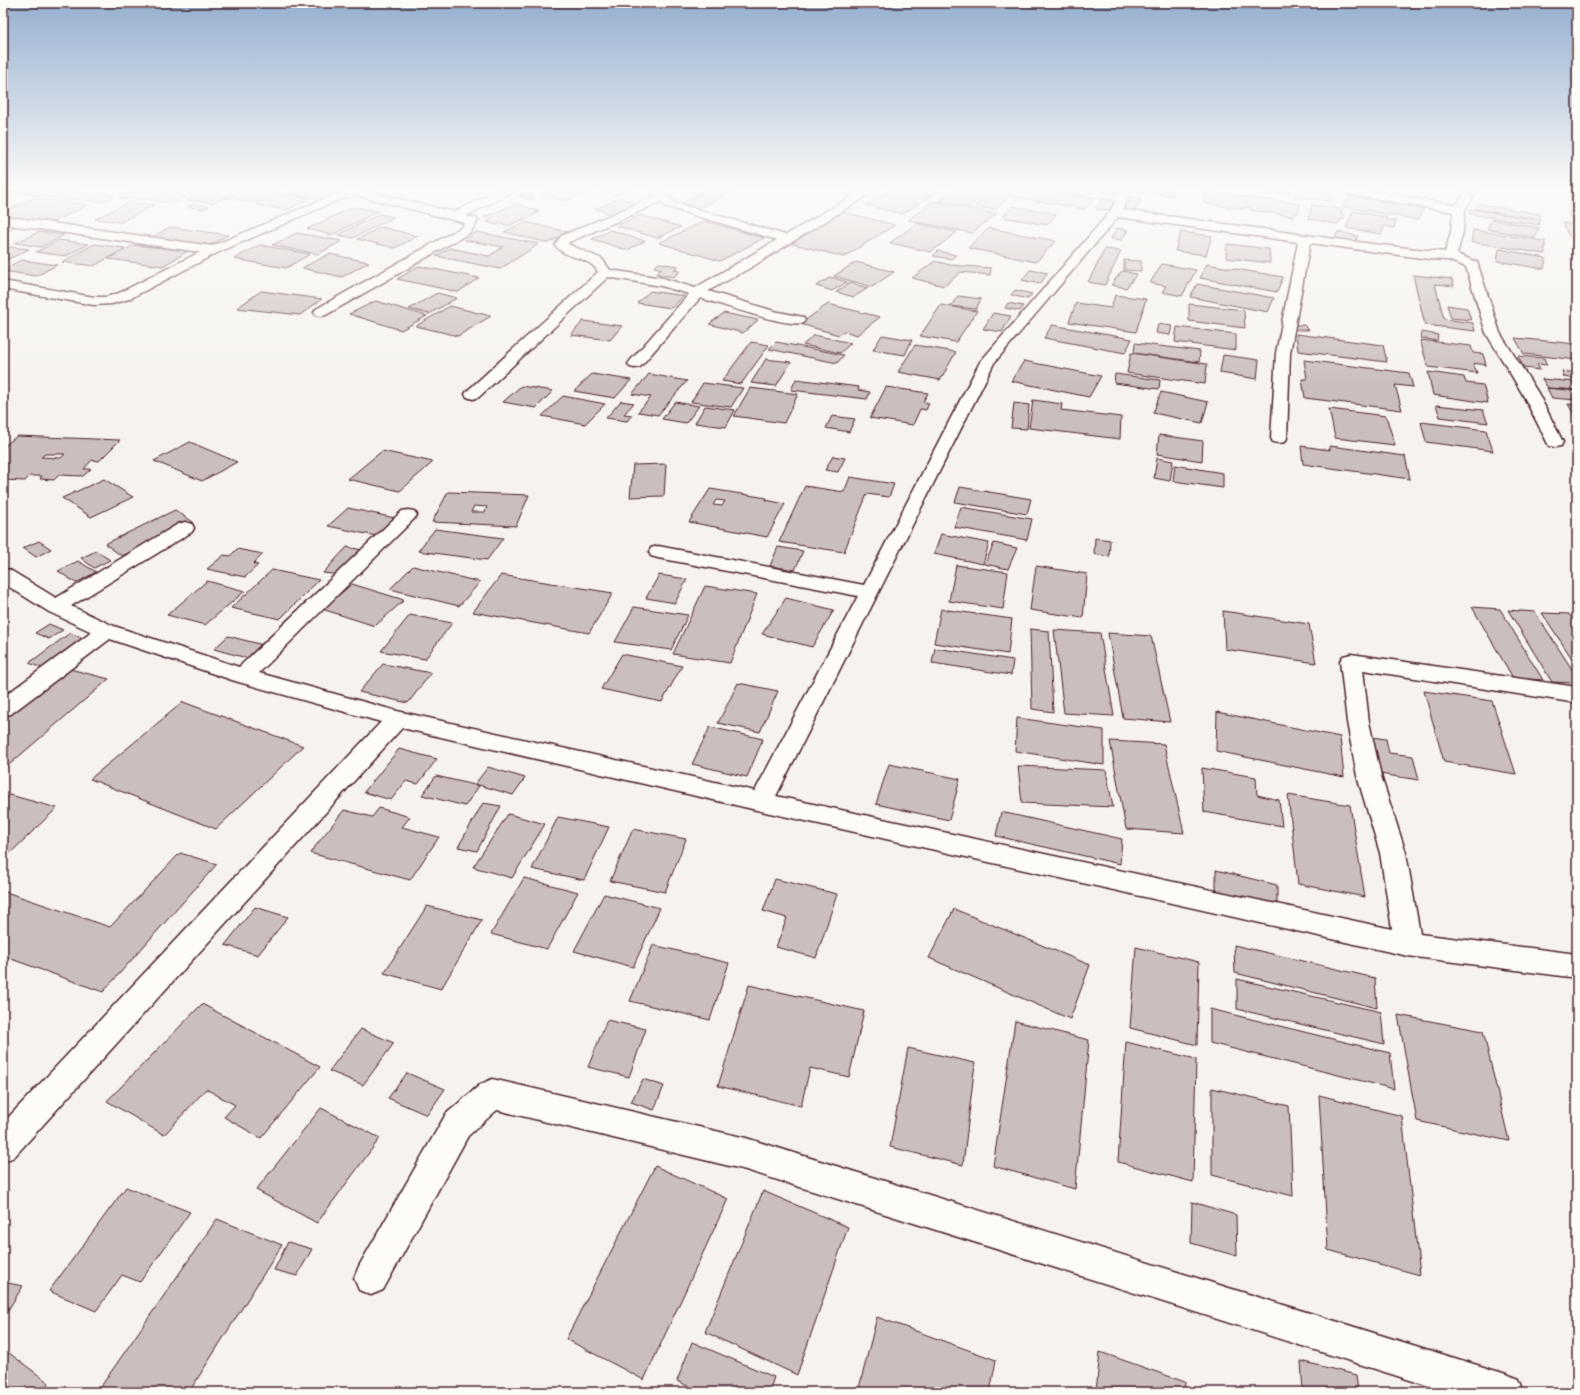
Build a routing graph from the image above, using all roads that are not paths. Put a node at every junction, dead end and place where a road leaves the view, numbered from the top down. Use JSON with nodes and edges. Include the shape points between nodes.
{"nodes":[{"id":1,"x":203,"y":255,"type":"edge"},
{"id":2,"x":421,"y":255,"type":"edge"},
{"id":3,"x":581,"y":255,"type":"edge"},
{"id":4,"x":759,"y":255,"type":"edge"},
{"id":5,"x":1075,"y":255,"type":"edge"},
{"id":6,"x":1302,"y":255,"type":"edge"},
{"id":7,"x":1431,"y":255,"type":"edge"},
{"id":8,"x":1450,"y":256,"type":"joint"},
{"id":9,"x":605,"y":273,"type":"junction"},
{"id":10,"x":3,"y":285,"type":"edge"},
{"id":11,"x":698,"y":292,"type":"junction"},
{"id":12,"x":321,"y":312,"type":"dead end"},
{"id":13,"x":798,"y":320,"type":"dead end"},
{"id":14,"x":635,"y":364,"type":"dead end"},
{"id":15,"x":473,"y":394,"type":"dead end"},
{"id":16,"x":1279,"y":438,"type":"dead end"},
{"id":17,"x":1555,"y":442,"type":"dead end"},
{"id":18,"x":408,"y":515,"type":"dead end"},
{"id":19,"x":185,"y":528,"type":"dead end"},
{"id":20,"x":658,"y":552,"type":"dead end"},
{"id":21,"x":3,"y":574,"type":"edge"},
{"id":22,"x":870,"y":592,"type":"junction"},
{"id":23,"x":56,"y":607,"type":"junction"},
{"id":24,"x":106,"y":631,"type":"junction"},
{"id":25,"x":243,"y":676,"type":"junction"},
{"id":26,"x":1577,"y":695,"type":"edge"},
{"id":27,"x":3,"y":708,"type":"edge"},
{"id":28,"x":397,"y":719,"type":"junction"},
{"id":29,"x":762,"y":802,"type":"junction"},
{"id":30,"x":1408,"y":944,"type":"junction"},
{"id":31,"x":1577,"y":966,"type":"edge"},
{"id":32,"x":3,"y":1146,"type":"edge"},
{"id":33,"x":371,"y":1278,"type":"dead end"},
{"id":34,"x":1506,"y":1392,"type":"edge"}],
"edges":[{"from":1,"to":10,"type":"street","via":[[124,296],[107,301]]},
{"from":2,"to":12,"type":"street"},
{"from":3,"to":9,"type":"street","via":[[602,265]]},
{"from":4,"to":11,"type":"street"},
{"from":5,"to":22,"type":"street","via":[[987,362]]},
{"from":6,"to":16,"type":"street","via":[[1283,353]]},
{"from":7,"to":8,"type":"street"},
{"from":8,"to":17,"type":"street","via":[[1472,265],[1493,333],[1530,393]]},
{"from":9,"to":11,"type":"street","via":[[663,282]]},
{"from":9,"to":15,"type":"street"},
{"from":11,"to":13,"type":"street","via":[[772,315]]},
{"from":11,"to":14,"type":"street"},
{"from":18,"to":25,"type":"street"},
{"from":19,"to":23,"type":"street"},
{"from":20,"to":22,"type":"street"},
{"from":21,"to":23,"type":"street"},
{"from":22,"to":29,"type":"street"},
{"from":23,"to":24,"type":"street"},
{"from":24,"to":25,"type":"street"},
{"from":24,"to":27,"type":"street"},
{"from":25,"to":28,"type":"street"},
{"from":26,"to":30,"type":"street","via":[[1351,661],[1358,722],[1369,776],[1393,853]]},
{"from":28,"to":29,"type":"street"},
{"from":28,"to":32,"type":"street"},
{"from":29,"to":30,"type":"street"},
{"from":30,"to":31,"type":"street"},
{"from":33,"to":34,"type":"street","via":[[457,1125],[492,1094],[746,1154]]}]}
